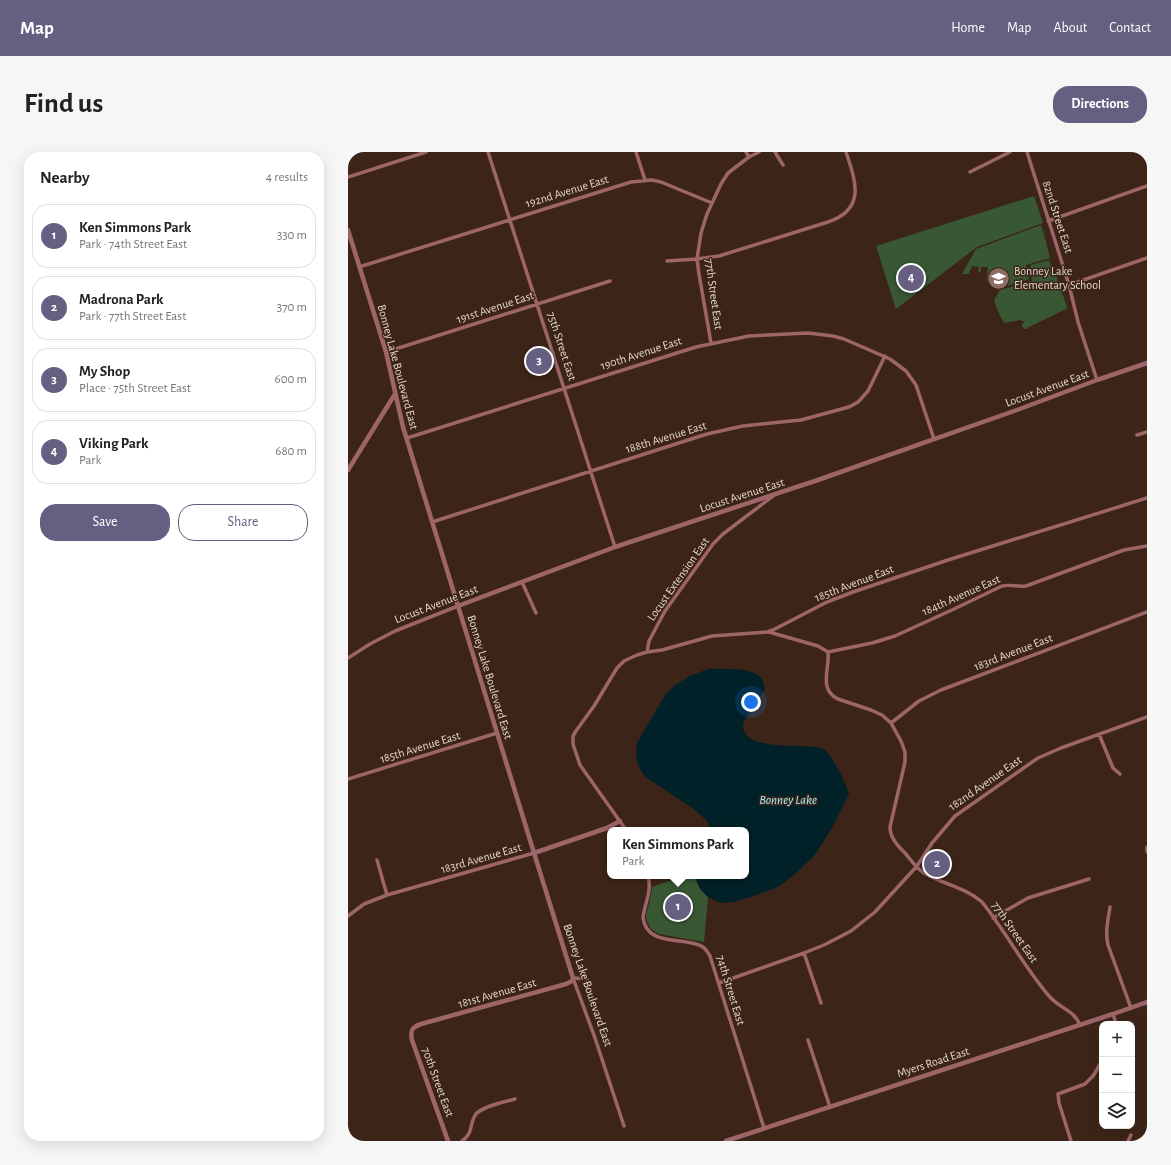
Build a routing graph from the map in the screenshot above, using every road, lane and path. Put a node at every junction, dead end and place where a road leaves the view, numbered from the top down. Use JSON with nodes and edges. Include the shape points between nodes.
{"nodes":[{"id":1,"x":426,"y":152,"type":"edge"},
{"id":2,"x":488,"y":152,"type":"edge"},
{"id":3,"x":636,"y":152,"type":"edge"},
{"id":4,"x":746,"y":152,"type":"edge"},
{"id":5,"x":759,"y":152,"type":"edge"},
{"id":6,"x":775,"y":152,"type":"edge"},
{"id":7,"x":846,"y":152,"type":"edge"},
{"id":8,"x":1010,"y":152,"type":"edge"},
{"id":9,"x":1027,"y":152,"type":"edge"},
{"id":10,"x":749,"y":157,"type":"junction"},
{"id":11,"x":783,"y":165,"type":"dead end"},
{"id":12,"x":970,"y":172,"type":"dead end"},
{"id":13,"x":348,"y":177,"type":"edge"},
{"id":14,"x":645,"y":180,"type":"junction"},
{"id":15,"x":1147,"y":186,"type":"edge"},
{"id":16,"x":712,"y":203,"type":"junction"},
{"id":17,"x":510,"y":220,"type":"junction"},
{"id":18,"x":1048,"y":221,"type":"junction"},
{"id":19,"x":348,"y":230,"type":"edge"},
{"id":20,"x":1147,"y":258,"type":"edge"},
{"id":21,"x":697,"y":259,"type":"junction"},
{"id":22,"x":667,"y":261,"type":"dead end"},
{"id":23,"x":359,"y":267,"type":"junction"},
{"id":24,"x":610,"y":281,"type":"dead end"},
{"id":25,"x":1069,"y":285,"type":"junction"},
{"id":26,"x":538,"y":304,"type":"junction"},
{"id":27,"x":711,"y":343,"type":"junction"},
{"id":28,"x":386,"y":352,"type":"junction"},
{"id":29,"x":885,"y":356,"type":"junction"},
{"id":30,"x":1147,"y":363,"type":"edge"},
{"id":31,"x":1097,"y":380,"type":"junction"},
{"id":32,"x":565,"y":389,"type":"junction"},
{"id":33,"x":395,"y":394,"type":"junction"},
{"id":34,"x":1147,"y":432,"type":"edge"},
{"id":35,"x":1138,"y":435,"type":"dead end"},
{"id":36,"x":407,"y":438,"type":"junction"},
{"id":37,"x":934,"y":439,"type":"junction"},
{"id":38,"x":348,"y":470,"type":"edge"},
{"id":39,"x":591,"y":471,"type":"junction"},
{"id":40,"x":774,"y":495,"type":"junction"},
{"id":41,"x":1147,"y":498,"type":"edge"},
{"id":42,"x":432,"y":522,"type":"junction"},
{"id":43,"x":1147,"y":546,"type":"edge"},
{"id":44,"x":614,"y":547,"type":"junction"},
{"id":45,"x":522,"y":582,"type":"junction"},
{"id":46,"x":458,"y":606,"type":"junction"},
{"id":47,"x":1147,"y":612,"type":"edge"},
{"id":48,"x":536,"y":613,"type":"dead end"},
{"id":49,"x":767,"y":632,"type":"junction"},
{"id":50,"x":647,"y":652,"type":"junction"},
{"id":51,"x":828,"y":652,"type":"junction"},
{"id":52,"x":348,"y":658,"type":"edge"},
{"id":53,"x":1147,"y":717,"type":"edge"},
{"id":54,"x":891,"y":723,"type":"junction"},
{"id":55,"x":497,"y":733,"type":"junction"},
{"id":56,"x":1099,"y":734,"type":"junction"},
{"id":57,"x":1120,"y":774,"type":"dead end"},
{"id":58,"x":348,"y":779,"type":"edge"},
{"id":59,"x":620,"y":821,"type":"junction"},
{"id":60,"x":609,"y":827,"type":"edge"},
{"id":61,"x":624,"y":827,"type":"edge"},
{"id":62,"x":607,"y":828,"type":"edge"},
{"id":63,"x":1147,"y":847,"type":"edge"},
{"id":64,"x":1147,"y":852,"type":"edge"},
{"id":65,"x":534,"y":853,"type":"junction"},
{"id":66,"x":377,"y":860,"type":"dead end"},
{"id":67,"x":916,"y":866,"type":"junction"},
{"id":68,"x":649,"y":879,"type":"edge"},
{"id":69,"x":1089,"y":879,"type":"dead end"},
{"id":70,"x":387,"y":895,"type":"junction"},
{"id":71,"x":1110,"y":907,"type":"dead end"},
{"id":72,"x":348,"y":916,"type":"edge"},
{"id":73,"x":993,"y":918,"type":"junction"},
{"id":74,"x":804,"y":953,"type":"junction"},
{"id":75,"x":573,"y":978,"type":"junction"},
{"id":76,"x":586,"y":979,"type":"dead end"},
{"id":77,"x":719,"y":983,"type":"junction"},
{"id":78,"x":1147,"y":1002,"type":"edge"},
{"id":79,"x":821,"y":1003,"type":"dead end"},
{"id":80,"x":1130,"y":1008,"type":"junction"},
{"id":81,"x":1113,"y":1014,"type":"junction"},
{"id":82,"x":1115,"y":1021,"type":"edge"},
{"id":83,"x":1080,"y":1025,"type":"junction"},
{"id":84,"x":412,"y":1030,"type":"joint"},
{"id":85,"x":808,"y":1040,"type":"dead end"},
{"id":86,"x":1099,"y":1066,"type":"edge"},
{"id":87,"x":515,"y":1099,"type":"dead end"},
{"id":88,"x":830,"y":1107,"type":"junction"},
{"id":89,"x":624,"y":1126,"type":"dead end"},
{"id":90,"x":764,"y":1128,"type":"junction"},
{"id":91,"x":1131,"y":1135,"type":"dead end"},
{"id":92,"x":448,"y":1141,"type":"edge"},
{"id":93,"x":462,"y":1141,"type":"edge"},
{"id":94,"x":726,"y":1141,"type":"edge"},
{"id":95,"x":1071,"y":1141,"type":"edge"},
{"id":96,"x":1128,"y":1141,"type":"edge"}],
"edges":[{"from":1,"to":13,"type":"street"},
{"from":2,"to":17,"type":"street","name":"75th Street East"},
{"from":3,"to":14,"type":"street"},
{"from":4,"to":10,"type":"street"},
{"from":5,"to":10,"type":"street"},
{"from":6,"to":11,"type":"street"},
{"from":7,"to":21,"type":"street","via":[[856,188],[855,197],[842,216],[727,254]]},
{"from":8,"to":12,"type":"street"},
{"from":9,"to":18,"type":"street","name":"82nd Street East"},
{"from":10,"to":16,"type":"street","via":[[728,173]]},
{"from":14,"to":16,"type":"street","name":"192nd Avenue East","via":[[661,182]]},
{"from":14,"to":17,"type":"street","name":"192nd Avenue East","via":[[624,184]]},
{"from":15,"to":18,"type":"street"},
{"from":16,"to":21,"type":"street","name":"77th Street East","via":[[701,233]]},
{"from":17,"to":23,"type":"street","name":"192nd Avenue East"},
{"from":17,"to":26,"type":"street","name":"75th Street East"},
{"from":18,"to":25,"type":"street","name":"82nd Street East"},
{"from":19,"to":23,"type":"street","name":"Bonney Lake Boulevard East"},
{"from":20,"to":25,"type":"street"},
{"from":21,"to":22,"type":"street"},
{"from":21,"to":27,"type":"street","name":"77th Street East"},
{"from":23,"to":28,"type":"street","name":"Bonney Lake Boulevard East"},
{"from":24,"to":26,"type":"street","name":"191st Avenue East"},
{"from":25,"to":31,"type":"street","name":"82nd Street East"},
{"from":26,"to":28,"type":"street","name":"191st Avenue East"},
{"from":26,"to":32,"type":"street","name":"75th Street East"},
{"from":27,"to":29,"type":"street","name":"190th Avenue East","via":[[749,336],[819,334],[844,339]]},
{"from":27,"to":32,"type":"street","name":"190th Avenue East"},
{"from":28,"to":33,"type":"street","name":"Bonney Lake Boulevard East"},
{"from":29,"to":37,"type":"street","name":"190th Avenue East","via":[[906,372],[916,385]]},
{"from":29,"to":39,"type":"street","name":"188th Avenue East","via":[[868,392],[848,407],[801,420],[719,431]]},
{"from":30,"to":31,"type":"street","name":"Locust Avenue East"},
{"from":31,"to":37,"type":"street","name":"Locust Avenue East"},
{"from":32,"to":36,"type":"street","name":"190th Avenue East"},
{"from":32,"to":39,"type":"street","name":"75th Street East"},
{"from":33,"to":36,"type":"street","name":"Bonney Lake Boulevard East"},
{"from":33,"to":38,"type":"street"},
{"from":34,"to":35,"type":"street"},
{"from":36,"to":42,"type":"street","name":"Bonney Lake Boulevard East"},
{"from":37,"to":40,"type":"street","name":"Locust Avenue East"},
{"from":39,"to":42,"type":"street","name":"188th Avenue East"},
{"from":39,"to":44,"type":"street","name":"75th Street East"},
{"from":40,"to":44,"type":"street","name":"Locust Avenue East"},
{"from":40,"to":50,"type":"street","name":"Locust Extension East","via":[[713,544],[665,611],[649,641]]},
{"from":41,"to":49,"type":"street","name":"185th Avenue East","via":[[863,588]]},
{"from":42,"to":46,"type":"street","name":"Bonney Lake Boulevard East"},
{"from":43,"to":51,"type":"street","name":"184th Avenue East","via":[[1124,550],[1026,586],[1002,586],[895,636]]},
{"from":44,"to":45,"type":"street","name":"Locust Avenue East"},
{"from":45,"to":46,"type":"street","name":"Locust Avenue East"},
{"from":45,"to":48,"type":"street"},
{"from":46,"to":52,"type":"street","name":"Locust Avenue East","via":[[396,630]]},
{"from":46,"to":55,"type":"street","name":"Bonney Lake Boulevard East"},
{"from":47,"to":54,"type":"street","name":"183rd Avenue East","via":[[941,690],[919,701]]},
{"from":49,"to":50,"type":"street","name":"185th Avenue East","via":[[712,636]]},
{"from":49,"to":51,"type":"street","via":[[818,646]]},
{"from":50,"to":59,"type":"street","name":"185th Avenue East","via":[[619,665],[573,736],[573,748],[580,765]]},
{"from":51,"to":54,"type":"street","name":"77th Street East","via":[[826,680],[831,694],[877,712]]},
{"from":53,"to":56,"type":"street","name":"182nd Avenue East"},
{"from":54,"to":67,"type":"street","name":"77th Street East","via":[[904,748],[905,756],[890,831],[898,846]]},
{"from":55,"to":58,"type":"street","name":"185th Avenue East"},
{"from":55,"to":65,"type":"street","name":"Bonney Lake Boulevard East"},
{"from":56,"to":57,"type":"street","via":[[1113,768]]},
{"from":56,"to":67,"type":"street","name":"182nd Avenue East","via":[[1038,758],[955,816]]},
{"from":59,"to":60,"type":"street","name":"183rd Avenue East"},
{"from":59,"to":61,"type":"street"},
{"from":62,"to":65,"type":"street","name":"183rd Avenue East"},
{"from":63,"to":64,"type":"street"},
{"from":65,"to":70,"type":"street","name":"183rd Avenue East"},
{"from":65,"to":75,"type":"street","name":"Bonney Lake Boulevard East"},
{"from":66,"to":70,"type":"street"},
{"from":67,"to":73,"type":"street","name":"77th Street East","via":[[929,876],[978,899]]},
{"from":67,"to":74,"type":"street","name":"182nd Avenue East","via":[[863,922],[838,938]]},
{"from":68,"to":77,"type":"street","name":"74th Street East","via":[[649,895],[643,917],[646,927],[657,937],[696,944],[704,948],[710,956]]},
{"from":69,"to":73,"type":"street","via":[[1028,898]]},
{"from":70,"to":72,"type":"street","name":"183rd Avenue East","via":[[364,904]]},
{"from":71,"to":80,"type":"street","via":[[1106,937]]},
{"from":73,"to":83,"type":"street","name":"77th Street East","via":[[1041,986],[1054,1001],[1078,1018]]},
{"from":74,"to":77,"type":"street","name":"182nd Avenue East"},
{"from":74,"to":79,"type":"street"},
{"from":75,"to":76,"type":"street"},
{"from":75,"to":84,"type":"street","name":"181st Avenue East","via":[[566,984],[421,1024]]},
{"from":75,"to":89,"type":"street","name":"Bonney Lake Boulevard East"},
{"from":77,"to":90,"type":"street","name":"74th Street East"},
{"from":78,"to":80,"type":"street","name":"Myers Road East"},
{"from":80,"to":81,"type":"street","name":"Myers Road East"},
{"from":81,"to":82,"type":"street"},
{"from":81,"to":83,"type":"street","name":"Myers Road East"},
{"from":83,"to":88,"type":"street","name":"Myers Road East"},
{"from":84,"to":92,"type":"street","name":"70th Street East","via":[[412,1040]]},
{"from":85,"to":88,"type":"street"},
{"from":86,"to":95,"type":"street","via":[[1085,1084],[1058,1094],[1058,1103]]},
{"from":87,"to":93,"type":"street","via":[[477,1113],[469,1134]]},
{"from":88,"to":90,"type":"street","name":"Myers Road East"},
{"from":90,"to":94,"type":"street","name":"Myers Road East"},
{"from":91,"to":96,"type":"street"}]}
